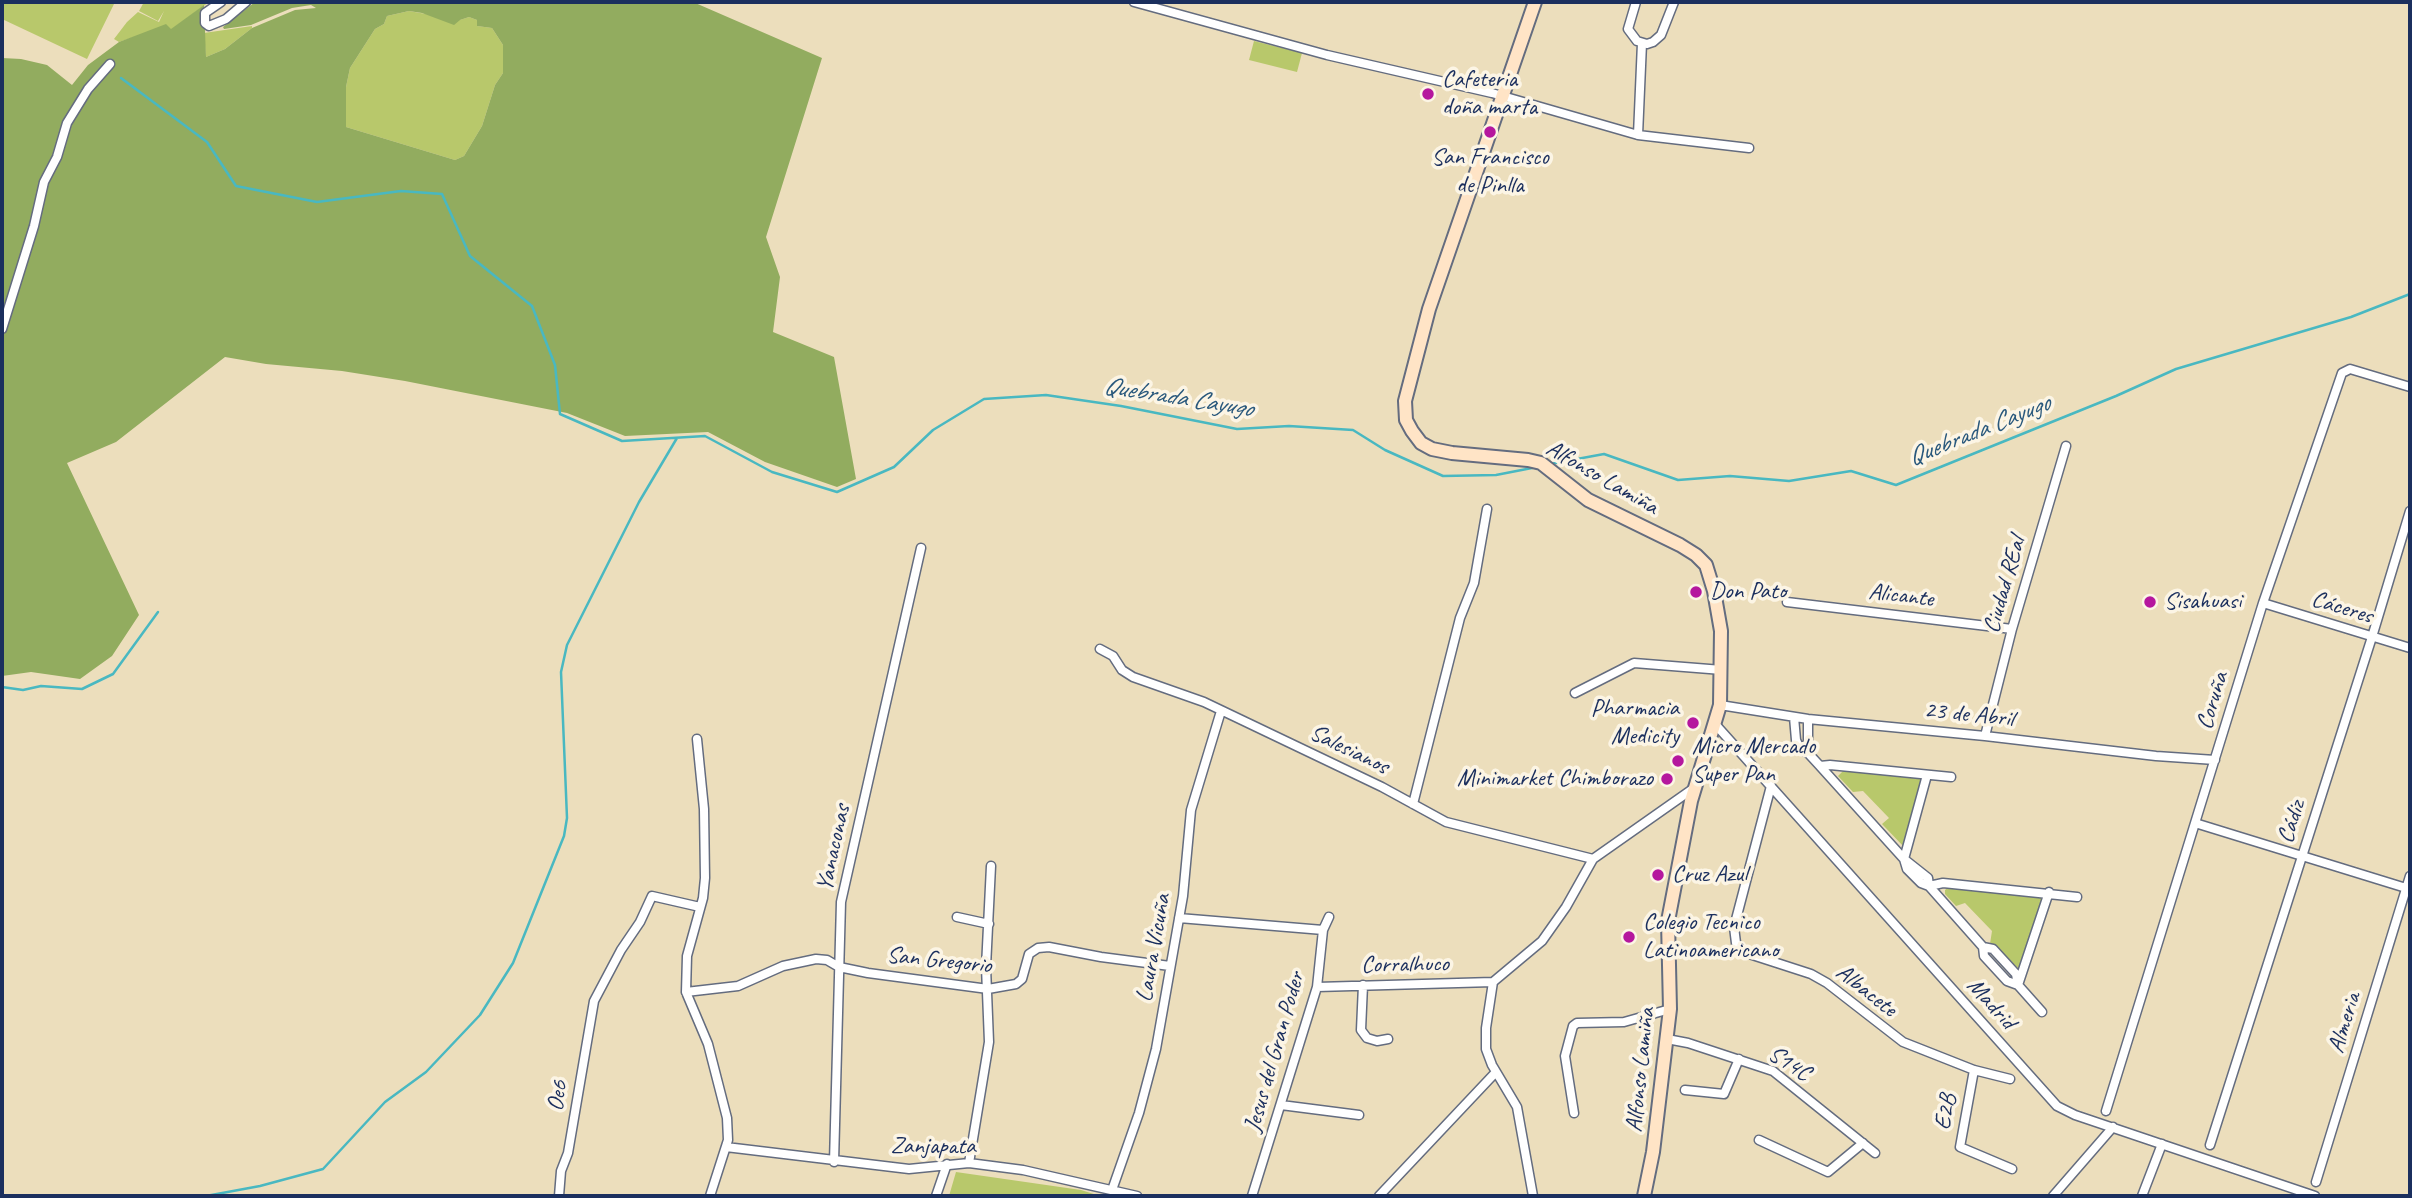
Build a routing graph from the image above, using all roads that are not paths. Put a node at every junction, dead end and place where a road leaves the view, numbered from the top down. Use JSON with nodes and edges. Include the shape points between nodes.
{"nodes":[{"id":1,"x":221,"y":2,"type":"edge"},
{"id":2,"x":246,"y":2,"type":"edge"},
{"id":3,"x":1134,"y":2,"type":"edge"},
{"id":4,"x":1535,"y":2,"type":"edge"},
{"id":5,"x":1636,"y":2,"type":"edge"},
{"id":6,"x":1674,"y":2,"type":"edge"},
{"id":7,"x":1642,"y":43,"type":"junction"},
{"id":8,"x":110,"y":64,"type":"dead end"},
{"id":9,"x":1502,"y":96,"type":"junction"},
{"id":10,"x":1638,"y":135,"type":"junction"},
{"id":11,"x":1749,"y":148,"type":"dead end"},
{"id":12,"x":2,"y":329,"type":"edge"},
{"id":13,"x":2410,"y":387,"type":"edge"},
{"id":14,"x":2066,"y":446,"type":"dead end"},
{"id":15,"x":1487,"y":509,"type":"dead end"},
{"id":16,"x":2410,"y":511,"type":"edge"},
{"id":17,"x":921,"y":548,"type":"dead end"},
{"id":18,"x":1787,"y":602,"type":"dead end"},
{"id":19,"x":2263,"y":603,"type":"junction"},
{"id":20,"x":2012,"y":629,"type":"junction"},
{"id":21,"x":2372,"y":637,"type":"junction"},
{"id":22,"x":1100,"y":649,"type":"dead end"},
{"id":23,"x":2410,"y":649,"type":"edge"},
{"id":24,"x":1722,"y":670,"type":"junction"},
{"id":25,"x":1575,"y":693,"type":"dead end"},
{"id":26,"x":1720,"y":705,"type":"junction"},
{"id":27,"x":1221,"y":711,"type":"junction"},
{"id":28,"x":1794,"y":718,"type":"junction"},
{"id":29,"x":1808,"y":719,"type":"junction"},
{"id":30,"x":1715,"y":724,"type":"junction"},
{"id":31,"x":1985,"y":736,"type":"junction"},
{"id":32,"x":697,"y":739,"type":"dead end"},
{"id":33,"x":1808,"y":753,"type":"junction"},
{"id":34,"x":2215,"y":760,"type":"junction"},
{"id":35,"x":1820,"y":766,"type":"junction"},
{"id":36,"x":1927,"y":775,"type":"junction"},
{"id":37,"x":1951,"y":777,"type":"dead end"},
{"id":38,"x":1771,"y":786,"type":"junction"},
{"id":39,"x":1695,"y":788,"type":"junction"},
{"id":40,"x":1413,"y":804,"type":"junction"},
{"id":41,"x":2195,"y":823,"type":"junction"},
{"id":42,"x":2302,"y":854,"type":"junction"},
{"id":43,"x":1593,"y":859,"type":"junction"},
{"id":44,"x":1904,"y":859,"type":"junction"},
{"id":45,"x":991,"y":866,"type":"dead end"},
{"id":46,"x":2410,"y":876,"type":"edge"},
{"id":47,"x":1929,"y":886,"type":"junction"},
{"id":48,"x":2406,"y":888,"type":"junction"},
{"id":49,"x":2049,"y":892,"type":"junction"},
{"id":50,"x":2077,"y":897,"type":"dead end"},
{"id":51,"x":701,"y":907,"type":"junction"},
{"id":52,"x":957,"y":917,"type":"dead end"},
{"id":53,"x":1329,"y":917,"type":"dead end"},
{"id":54,"x":1179,"y":918,"type":"junction"},
{"id":55,"x":989,"y":924,"type":"junction"},
{"id":56,"x":1323,"y":930,"type":"junction"},
{"id":57,"x":1170,"y":966,"type":"junction"},
{"id":58,"x":839,"y":967,"type":"junction"},
{"id":59,"x":1493,"y":982,"type":"junction"},
{"id":60,"x":1363,"y":985,"type":"junction"},
{"id":61,"x":2018,"y":985,"type":"junction"},
{"id":62,"x":1317,"y":987,"type":"junction"},
{"id":63,"x":988,"y":989,"type":"junction"},
{"id":64,"x":686,"y":992,"type":"junction"},
{"id":65,"x":1670,"y":1009,"type":"junction"},
{"id":66,"x":2042,"y":1012,"type":"dead end"},
{"id":67,"x":1388,"y":1039,"type":"dead end"},
{"id":68,"x":1667,"y":1040,"type":"junction"},
{"id":69,"x":1739,"y":1059,"type":"junction"},
{"id":70,"x":1974,"y":1070,"type":"junction"},
{"id":71,"x":1496,"y":1072,"type":"junction"},
{"id":72,"x":2010,"y":1079,"type":"dead end"},
{"id":73,"x":1685,"y":1090,"type":"dead end"},
{"id":74,"x":1280,"y":1105,"type":"junction"},
{"id":75,"x":2106,"y":1111,"type":"dead end"},
{"id":76,"x":1574,"y":1113,"type":"dead end"},
{"id":77,"x":1359,"y":1115,"type":"dead end"},
{"id":78,"x":2113,"y":1127,"type":"junction"},
{"id":79,"x":1759,"y":1140,"type":"dead end"},
{"id":80,"x":1863,"y":1143,"type":"junction"},
{"id":81,"x":2162,"y":1144,"type":"junction"},
{"id":82,"x":2210,"y":1145,"type":"dead end"},
{"id":83,"x":726,"y":1147,"type":"junction"},
{"id":84,"x":1875,"y":1153,"type":"dead end"},
{"id":85,"x":834,"y":1161,"type":"junction"},
{"id":86,"x":970,"y":1163,"type":"junction"},
{"id":87,"x":947,"y":1164,"type":"junction"},
{"id":88,"x":2012,"y":1169,"type":"dead end"},
{"id":89,"x":2316,"y":1182,"type":"dead end"},
{"id":90,"x":1112,"y":1190,"type":"junction"},
{"id":91,"x":559,"y":1196,"type":"edge"},
{"id":92,"x":710,"y":1196,"type":"edge"},
{"id":93,"x":936,"y":1196,"type":"edge"},
{"id":94,"x":1137,"y":1196,"type":"edge"},
{"id":95,"x":1252,"y":1196,"type":"edge"},
{"id":96,"x":1379,"y":1196,"type":"edge"},
{"id":97,"x":1533,"y":1196,"type":"edge"},
{"id":98,"x":1644,"y":1196,"type":"edge"},
{"id":99,"x":2053,"y":1196,"type":"edge"},
{"id":100,"x":2142,"y":1196,"type":"edge"},
{"id":101,"x":2315,"y":1196,"type":"edge"}],
"edges":[{"from":1,"to":2,"type":"street","via":[[205,13],[205,23],[215,26]]},
{"from":3,"to":9,"type":"street","via":[[1327,55]]},
{"from":4,"to":9,"type":"street","name":"Alfonso Lamiña"},
{"from":5,"to":7,"type":"street","via":[[1628,29]]},
{"from":6,"to":7,"type":"street","via":[[1661,35]]},
{"from":7,"to":10,"type":"street"},
{"from":8,"to":12,"type":"street","via":[[67,123],[44,181]]},
{"from":9,"to":10,"type":"street"},
{"from":9,"to":24,"type":"street","name":"Alfonso Lamiña","via":[[1429,309],[1405,401],[1406,420],[1421,443],[1432,449],[1546,466],[1588,500],[1696,555],[1706,565],[1714,591]]},
{"from":10,"to":11,"type":"street"},
{"from":13,"to":19,"type":"street","name":"Coruña","via":[[2350,369],[2342,373]]},
{"from":14,"to":20,"type":"street","name":"Ciudad REal"},
{"from":15,"to":40,"type":"street","via":[[1474,583],[1460,618]]},
{"from":16,"to":21,"type":"street","name":"Cádiz"},
{"from":17,"to":58,"type":"street","name":"Yanaconas","via":[[841,902]]},
{"from":18,"to":20,"type":"street","name":"Alicante"},
{"from":19,"to":21,"type":"street","name":"Cáceres"},
{"from":19,"to":34,"type":"street","name":"Coruña"},
{"from":20,"to":31,"type":"street","name":"Ciudad REal"},
{"from":21,"to":23,"type":"street","name":"Cáceres"},
{"from":21,"to":42,"type":"street","name":"Cádiz"},
{"from":22,"to":27,"type":"street","name":"Salesianos","via":[[1133,677]]},
{"from":24,"to":25,"type":"street","via":[[1634,663]]},
{"from":24,"to":26,"type":"street","name":"Alfonso Lamiña"},
{"from":26,"to":28,"type":"street","name":"23 de Abril"},
{"from":26,"to":30,"type":"street","name":"Alfonso Lamiña"},
{"from":27,"to":40,"type":"street","name":"Salesianos"},
{"from":27,"to":54,"type":"street","name":"Laura Vicuña","via":[[1191,810]]},
{"from":28,"to":29,"type":"street","name":"23 de Abril"},
{"from":28,"to":33,"type":"street","via":[[1796,740]]},
{"from":29,"to":31,"type":"street","name":"23 de Abril"},
{"from":29,"to":33,"type":"street"},
{"from":30,"to":38,"type":"street","name":"Madrid"},
{"from":30,"to":39,"type":"street","name":"Alfonso Lamiña"},
{"from":31,"to":34,"type":"street","name":"23 de Abril"},
{"from":32,"to":51,"type":"street","via":[[706,844]]},
{"from":33,"to":35,"type":"street"},
{"from":34,"to":41,"type":"street","name":"Coruña"},
{"from":35,"to":36,"type":"street"},
{"from":35,"to":44,"type":"street"},
{"from":36,"to":37,"type":"street"},
{"from":36,"to":44,"type":"street"},
{"from":38,"to":70,"type":"street","name":"Albacete","via":[[1734,927],[1736,943],[1742,951],[1827,983],[1903,1042]]},
{"from":38,"to":78,"type":"street","name":"Madrid","via":[[2049,1098],[2065,1111]]},
{"from":39,"to":43,"type":"street"},
{"from":39,"to":65,"type":"street","name":"Alfonso Lamiña","via":[[1668,920]]},
{"from":40,"to":43,"type":"street","name":"Salesianos","via":[[1446,822]]},
{"from":41,"to":42,"type":"street"},
{"from":41,"to":75,"type":"street","name":"Coruña"},
{"from":42,"to":48,"type":"street"},
{"from":42,"to":82,"type":"street","name":"Cádiz"},
{"from":43,"to":59,"type":"street","via":[[1542,942]]},
{"from":44,"to":47,"type":"street","via":[[1928,878]]},
{"from":45,"to":55,"type":"street"},
{"from":46,"to":48,"type":"street","name":"Almeria"},
{"from":47,"to":49,"type":"street","via":[[1943,883]]},
{"from":47,"to":61,"type":"street","via":[[1983,947],[1993,949],[2016,974]]},
{"from":48,"to":89,"type":"street","name":"Almeria"},
{"from":49,"to":50,"type":"street"},
{"from":49,"to":61,"type":"street"},
{"from":51,"to":64,"type":"street","via":[[687,956]]},
{"from":51,"to":91,"type":"street","name":"Oe6","via":[[652,896],[594,1001]]},
{"from":52,"to":55,"type":"street"},
{"from":53,"to":56,"type":"street","name":"Jesus del Gran Poder"},
{"from":54,"to":56,"type":"street"},
{"from":54,"to":57,"type":"street","name":"Laura Vicuña"},
{"from":55,"to":63,"type":"street"},
{"from":56,"to":62,"type":"street","name":"Jesus del Gran Poder"},
{"from":57,"to":63,"type":"street","name":"San Gregorio","via":[[1038,948],[1028,954],[1022,979],[1016,984]]},
{"from":57,"to":90,"type":"street","name":"Laura Vicuña","via":[[1156,1049]]},
{"from":58,"to":63,"type":"street","name":"San Gregorio"},
{"from":58,"to":64,"type":"street","name":"San Gregorio","via":[[827,960],[798,961],[738,986]]},
{"from":58,"to":85,"type":"street","name":"Yanaconas"},
{"from":59,"to":60,"type":"street","name":"Corralhuco"},
{"from":59,"to":71,"type":"street","via":[[1486,1049]]},
{"from":60,"to":62,"type":"street","name":"Corralhuco"},
{"from":60,"to":67,"type":"street","via":[[1362,1030],[1367,1038]]},
{"from":61,"to":66,"type":"street"},
{"from":62,"to":74,"type":"street","name":"Jesus del Gran Poder"},
{"from":63,"to":86,"type":"street","via":[[989,1042]]},
{"from":64,"to":83,"type":"street","via":[[719,1085],[727,1118]]},
{"from":65,"to":68,"type":"street","name":"Alfonso Lamiña"},
{"from":65,"to":76,"type":"street","via":[[1624,1022],[1573,1026],[1565,1056]]},
{"from":68,"to":69,"type":"street","name":"S14C"},
{"from":68,"to":98,"type":"street","name":"Alfonso Lamiña"},
{"from":69,"to":73,"type":"street","via":[[1724,1094]]},
{"from":69,"to":80,"type":"street","name":"S14C","via":[[1773,1071]]},
{"from":70,"to":72,"type":"street","name":"Albacete"},
{"from":70,"to":88,"type":"street","name":"E2B","via":[[1960,1147]]},
{"from":71,"to":96,"type":"street"},
{"from":71,"to":97,"type":"street","via":[[1517,1107]]},
{"from":74,"to":77,"type":"street"},
{"from":74,"to":95,"type":"street","name":"Jesus del Gran Poder"},
{"from":78,"to":81,"type":"street","name":"Madrid"},
{"from":78,"to":99,"type":"street"},
{"from":79,"to":80,"type":"street","via":[[1828,1172]]},
{"from":80,"to":84,"type":"street","name":"S14C"},
{"from":81,"to":100,"type":"street"},
{"from":81,"to":101,"type":"street","name":"Madrid"},
{"from":83,"to":85,"type":"street","name":"Zanjapata"},
{"from":83,"to":92,"type":"street"},
{"from":85,"to":87,"type":"street","name":"Zanjapata","via":[[909,1169]]},
{"from":86,"to":87,"type":"street","name":"Zanjapata"},
{"from":86,"to":90,"type":"street","name":"Zanjapata"},
{"from":87,"to":93,"type":"street"},
{"from":90,"to":94,"type":"street","name":"Zanjapata"}]}
